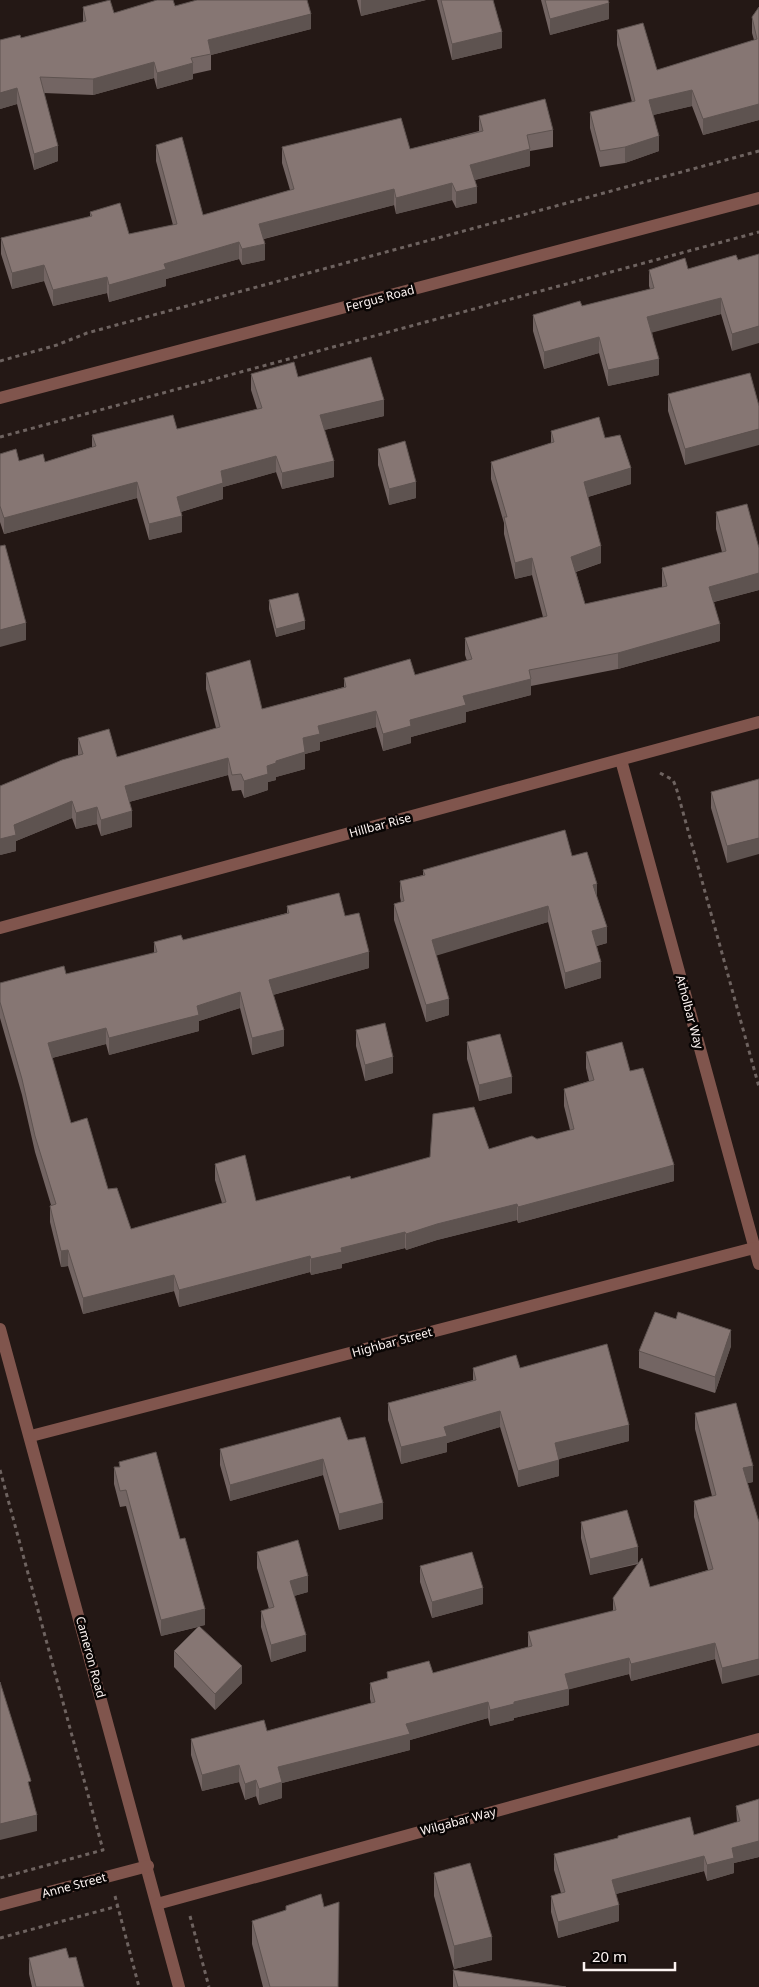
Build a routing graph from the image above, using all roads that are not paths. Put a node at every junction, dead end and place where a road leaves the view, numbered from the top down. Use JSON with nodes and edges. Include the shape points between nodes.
{"nodes":[{"id":1,"x":759,"y":198,"type":"edge"},
{"id":2,"x":0,"y":398,"type":"edge"},
{"id":3,"x":759,"y":722,"type":"edge"},
{"id":4,"x":622,"y":760,"type":"junction"},
{"id":5,"x":0,"y":928,"type":"edge"},
{"id":6,"x":754,"y":1248,"type":"junction"},
{"id":7,"x":759,"y":1264,"type":"edge"},
{"id":8,"x":0,"y":1329,"type":"edge"},
{"id":9,"x":31,"y":1436,"type":"junction"},
{"id":10,"x":759,"y":1739,"type":"edge"},
{"id":11,"x":148,"y":1866,"type":"junction"},
{"id":12,"x":157,"y":1904,"type":"junction"},
{"id":13,"x":0,"y":1905,"type":"edge"},
{"id":14,"x":179,"y":1987,"type":"edge"}],
"edges":[{"from":1,"to":2,"type":"street","name":"Fergus Road"},
{"from":3,"to":4,"type":"street","name":"Hillbar Rise"},
{"from":4,"to":5,"type":"street","name":"Hillbar Rise"},
{"from":4,"to":6,"type":"street","name":"Atholbar Way"},
{"from":6,"to":7,"type":"street","name":"Atholbar Way"},
{"from":6,"to":9,"type":"street","name":"Highbar Street"},
{"from":8,"to":9,"type":"street","name":"Cameron Road"},
{"from":9,"to":11,"type":"street","name":"Cameron Road"},
{"from":10,"to":12,"type":"street","name":"Wilgabar Way"},
{"from":11,"to":12,"type":"street","name":"Cameron Road"},
{"from":11,"to":13,"type":"street","name":"Anne Street"},
{"from":12,"to":14,"type":"street","name":"Cameron Road"}]}
